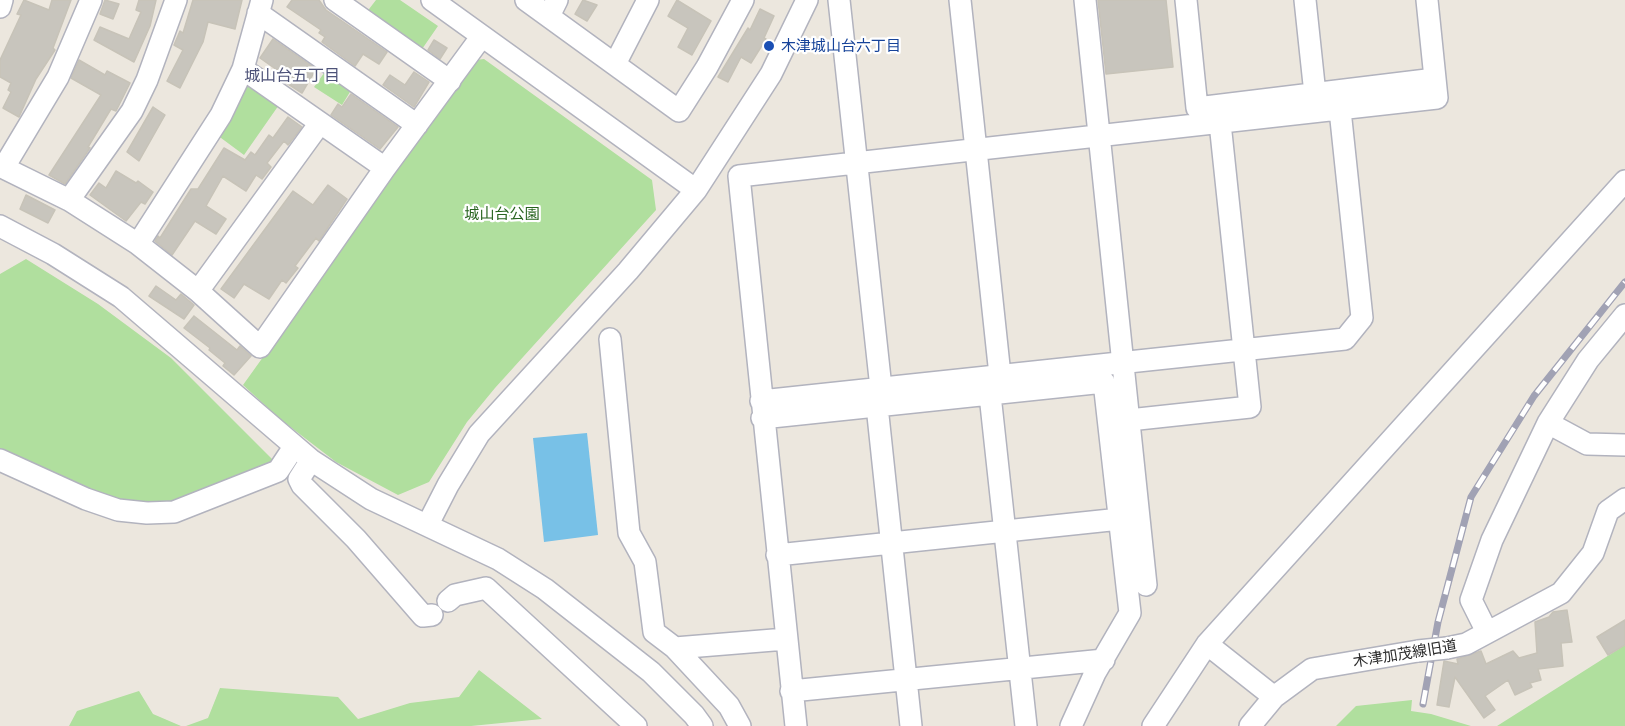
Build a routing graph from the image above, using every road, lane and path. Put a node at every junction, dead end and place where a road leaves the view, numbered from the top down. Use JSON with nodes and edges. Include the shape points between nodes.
{"nodes":[{"id":1,"x":2,"y":0,"type":"edge"},
{"id":2,"x":91,"y":0,"type":"edge"},
{"id":3,"x":176,"y":0,"type":"edge"},
{"id":4,"x":335,"y":0,"type":"edge"},
{"id":5,"x":432,"y":0,"type":"edge"},
{"id":6,"x":526,"y":0,"type":"edge"},
{"id":7,"x":648,"y":0,"type":"edge"},
{"id":8,"x":743,"y":0,"type":"edge"},
{"id":9,"x":807,"y":0,"type":"edge"},
{"id":10,"x":839,"y":0,"type":"edge"},
{"id":11,"x":960,"y":0,"type":"edge"},
{"id":12,"x":1085,"y":0,"type":"edge"},
{"id":13,"x":1186,"y":0,"type":"edge"},
{"id":14,"x":1305,"y":0,"type":"edge"},
{"id":15,"x":1426,"y":0,"type":"edge"},
{"id":16,"x":0,"y":7,"type":"edge"},
{"id":17,"x":260,"y":7,"type":"edge"},
{"id":18,"x":553,"y":8,"type":"edge"},
{"id":19,"x":482,"y":36,"type":"junction"},
{"id":20,"x":615,"y":64,"type":"junction"},
{"id":21,"x":243,"y":69,"type":"junction"},
{"id":22,"x":1435,"y":79,"type":"junction"},
{"id":23,"x":450,"y":81,"type":"junction"},
{"id":24,"x":1315,"y":94,"type":"junction"},
{"id":25,"x":1340,"y":110,"type":"junction"},
{"id":26,"x":320,"y":123,"type":"junction"},
{"id":27,"x":1220,"y":123,"type":"junction"},
{"id":28,"x":417,"y":125,"type":"junction"},
{"id":29,"x":1099,"y":135,"type":"junction"},
{"id":30,"x":976,"y":148,"type":"junction"},
{"id":31,"x":858,"y":162,"type":"junction"},
{"id":32,"x":2,"y":166,"type":"edge"},
{"id":33,"x":385,"y":168,"type":"junction"},
{"id":34,"x":1625,"y":182,"type":"edge"},
{"id":35,"x":696,"y":189,"type":"junction"},
{"id":36,"x":69,"y":200,"type":"junction"},
{"id":37,"x":0,"y":226,"type":"edge"},
{"id":38,"x":138,"y":244,"type":"junction"},
{"id":39,"x":198,"y":291,"type":"junction"},
{"id":40,"x":1625,"y":315,"type":"edge"},
{"id":41,"x":610,"y":339,"type":"dead end"},
{"id":42,"x":1245,"y":350,"type":"junction"},
{"id":43,"x":1122,"y":363,"type":"junction"},
{"id":44,"x":1000,"y":375,"type":"junction"},
{"id":45,"x":990,"y":395,"type":"junction"},
{"id":46,"x":879,"y":397,"type":"junction"},
{"id":47,"x":761,"y":410,"type":"junction"},
{"id":48,"x":1129,"y":420,"type":"junction"},
{"id":49,"x":1548,"y":423,"type":"junction"},
{"id":50,"x":1625,"y":445,"type":"edge"},
{"id":51,"x":303,"y":454,"type":"junction"},
{"id":52,"x":0,"y":460,"type":"edge"},
{"id":53,"x":1625,"y":499,"type":"edge"},
{"id":54,"x":1120,"y":519,"type":"junction"},
{"id":55,"x":428,"y":524,"type":"junction"},
{"id":56,"x":1005,"y":530,"type":"junction"},
{"id":57,"x":891,"y":543,"type":"junction"},
{"id":58,"x":777,"y":555,"type":"junction"},
{"id":59,"x":1146,"y":585,"type":"dead end"},
{"id":60,"x":1487,"y":632,"type":"junction"},
{"id":61,"x":786,"y":639,"type":"junction"},
{"id":62,"x":1207,"y":644,"type":"junction"},
{"id":63,"x":675,"y":648,"type":"junction"},
{"id":64,"x":1104,"y":660,"type":"junction"},
{"id":65,"x":1020,"y":667,"type":"junction"},
{"id":66,"x":907,"y":679,"type":"junction"},
{"id":67,"x":791,"y":691,"type":"junction"},
{"id":68,"x":1274,"y":697,"type":"junction"},
{"id":69,"x":636,"y":726,"type":"edge"},
{"id":70,"x":702,"y":726,"type":"edge"},
{"id":71,"x":740,"y":726,"type":"edge"},
{"id":72,"x":796,"y":726,"type":"edge"},
{"id":73,"x":911,"y":726,"type":"edge"},
{"id":74,"x":1026,"y":726,"type":"edge"},
{"id":75,"x":1071,"y":726,"type":"edge"},
{"id":76,"x":1153,"y":726,"type":"edge"},
{"id":77,"x":1250,"y":726,"type":"edge"}],
"edges":[{"from":1,"to":16,"type":"street"},
{"from":2,"to":32,"type":"street","via":[[58,77]]},
{"from":3,"to":36,"type":"street","via":[[132,111]]},
{"from":4,"to":23,"type":"street"},
{"from":5,"to":19,"type":"street"},
{"from":6,"to":18,"type":"street"},
{"from":7,"to":20,"type":"street"},
{"from":8,"to":20,"type":"street","via":[[708,67],[679,111]]},
{"from":9,"to":35,"type":"street","via":[[771,74]]},
{"from":10,"to":31,"type":"street"},
{"from":11,"to":30,"type":"street"},
{"from":12,"to":29,"type":"street"},
{"from":13,"to":24,"type":"street","via":[[1197,108]]},
{"from":14,"to":24,"type":"street"},
{"from":15,"to":22,"type":"street"},
{"from":17,"to":21,"type":"street"},
{"from":17,"to":28,"type":"street"},
{"from":18,"to":20,"type":"street"},
{"from":19,"to":23,"type":"street"},
{"from":19,"to":35,"type":"street"},
{"from":21,"to":26,"type":"street"},
{"from":21,"to":38,"type":"street","via":[[201,150]]},
{"from":22,"to":24,"type":"street"},
{"from":22,"to":25,"type":"street","via":[[1437,98]]},
{"from":23,"to":28,"type":"street"},
{"from":25,"to":27,"type":"street"},
{"from":25,"to":42,"type":"street","via":[[1362,318],[1345,339]]},
{"from":26,"to":33,"type":"street"},
{"from":26,"to":39,"type":"street"},
{"from":27,"to":29,"type":"street"},
{"from":27,"to":42,"type":"street"},
{"from":28,"to":33,"type":"street"},
{"from":29,"to":30,"type":"street"},
{"from":29,"to":43,"type":"street"},
{"from":30,"to":31,"type":"street"},
{"from":30,"to":44,"type":"street"},
{"from":31,"to":46,"type":"street"},
{"from":31,"to":47,"type":"street","via":[[739,176]]},
{"from":32,"to":36,"type":"street"},
{"from":33,"to":39,"type":"street","via":[[260,346]]},
{"from":34,"to":62,"type":"street"},
{"from":35,"to":55,"type":"street","via":[[628,271],[480,434]]},
{"from":36,"to":38,"type":"street"},
{"from":37,"to":51,"type":"street","via":[[121,297]]},
{"from":38,"to":39,"type":"street"},
{"from":40,"to":49,"type":"street","via":[[1588,360]]},
{"from":41,"to":63,"type":"street","via":[[629,533],[645,562],[654,632]]},
{"from":42,"to":43,"type":"street"},
{"from":42,"to":48,"type":"street","via":[[1250,407]]},
{"from":43,"to":44,"type":"street"},
{"from":43,"to":48,"type":"street"},
{"from":44,"to":46,"type":"street"},
{"from":45,"to":46,"type":"street"},
{"from":45,"to":54,"type":"street","via":[[1104,382]]},
{"from":45,"to":56,"type":"street"},
{"from":46,"to":47,"type":"street"},
{"from":46,"to":57,"type":"street"},
{"from":47,"to":58,"type":"street"},
{"from":48,"to":59,"type":"street"},
{"from":49,"to":50,"type":"street","via":[[1587,444]]},
{"from":49,"to":60,"type":"street","via":[[1492,540],[1472,600]]},
{"from":51,"to":52,"type":"street","via":[[279,471],[174,512],[147,513],[118,510],[86,499]]},
{"from":51,"to":55,"type":"street","via":[[371,499]]},
{"from":51,"to":69,"type":"street","via":[[299,479],[302,485],[356,539],[423,616],[455,595],[486,588]]},
{"from":53,"to":60,"type":"street","name":"木津加茂線旧道","via":[[1608,512],[1593,553],[1561,593]]},
{"from":54,"to":56,"type":"street"},
{"from":54,"to":64,"type":"street","via":[[1130,613]]},
{"from":55,"to":70,"type":"street","via":[[498,559],[545,589],[651,672]]},
{"from":56,"to":57,"type":"street"},
{"from":56,"to":65,"type":"street"},
{"from":57,"to":58,"type":"street"},
{"from":57,"to":66,"type":"street"},
{"from":58,"to":61,"type":"street"},
{"from":60,"to":68,"type":"street","name":"木津加茂線旧道","bridge":true,"via":[[1466,644],[1312,669]]},
{"from":61,"to":63,"type":"street"},
{"from":61,"to":67,"type":"street"},
{"from":62,"to":68,"type":"street"},
{"from":62,"to":76,"type":"street"},
{"from":63,"to":71,"type":"street","via":[[729,706]]},
{"from":64,"to":65,"type":"street"},
{"from":64,"to":75,"type":"street"},
{"from":65,"to":66,"type":"street"},
{"from":65,"to":74,"type":"street"},
{"from":66,"to":67,"type":"street"},
{"from":66,"to":73,"type":"street"},
{"from":67,"to":72,"type":"street"},
{"from":68,"to":77,"type":"street","name":"木津加茂線旧道"}]}
